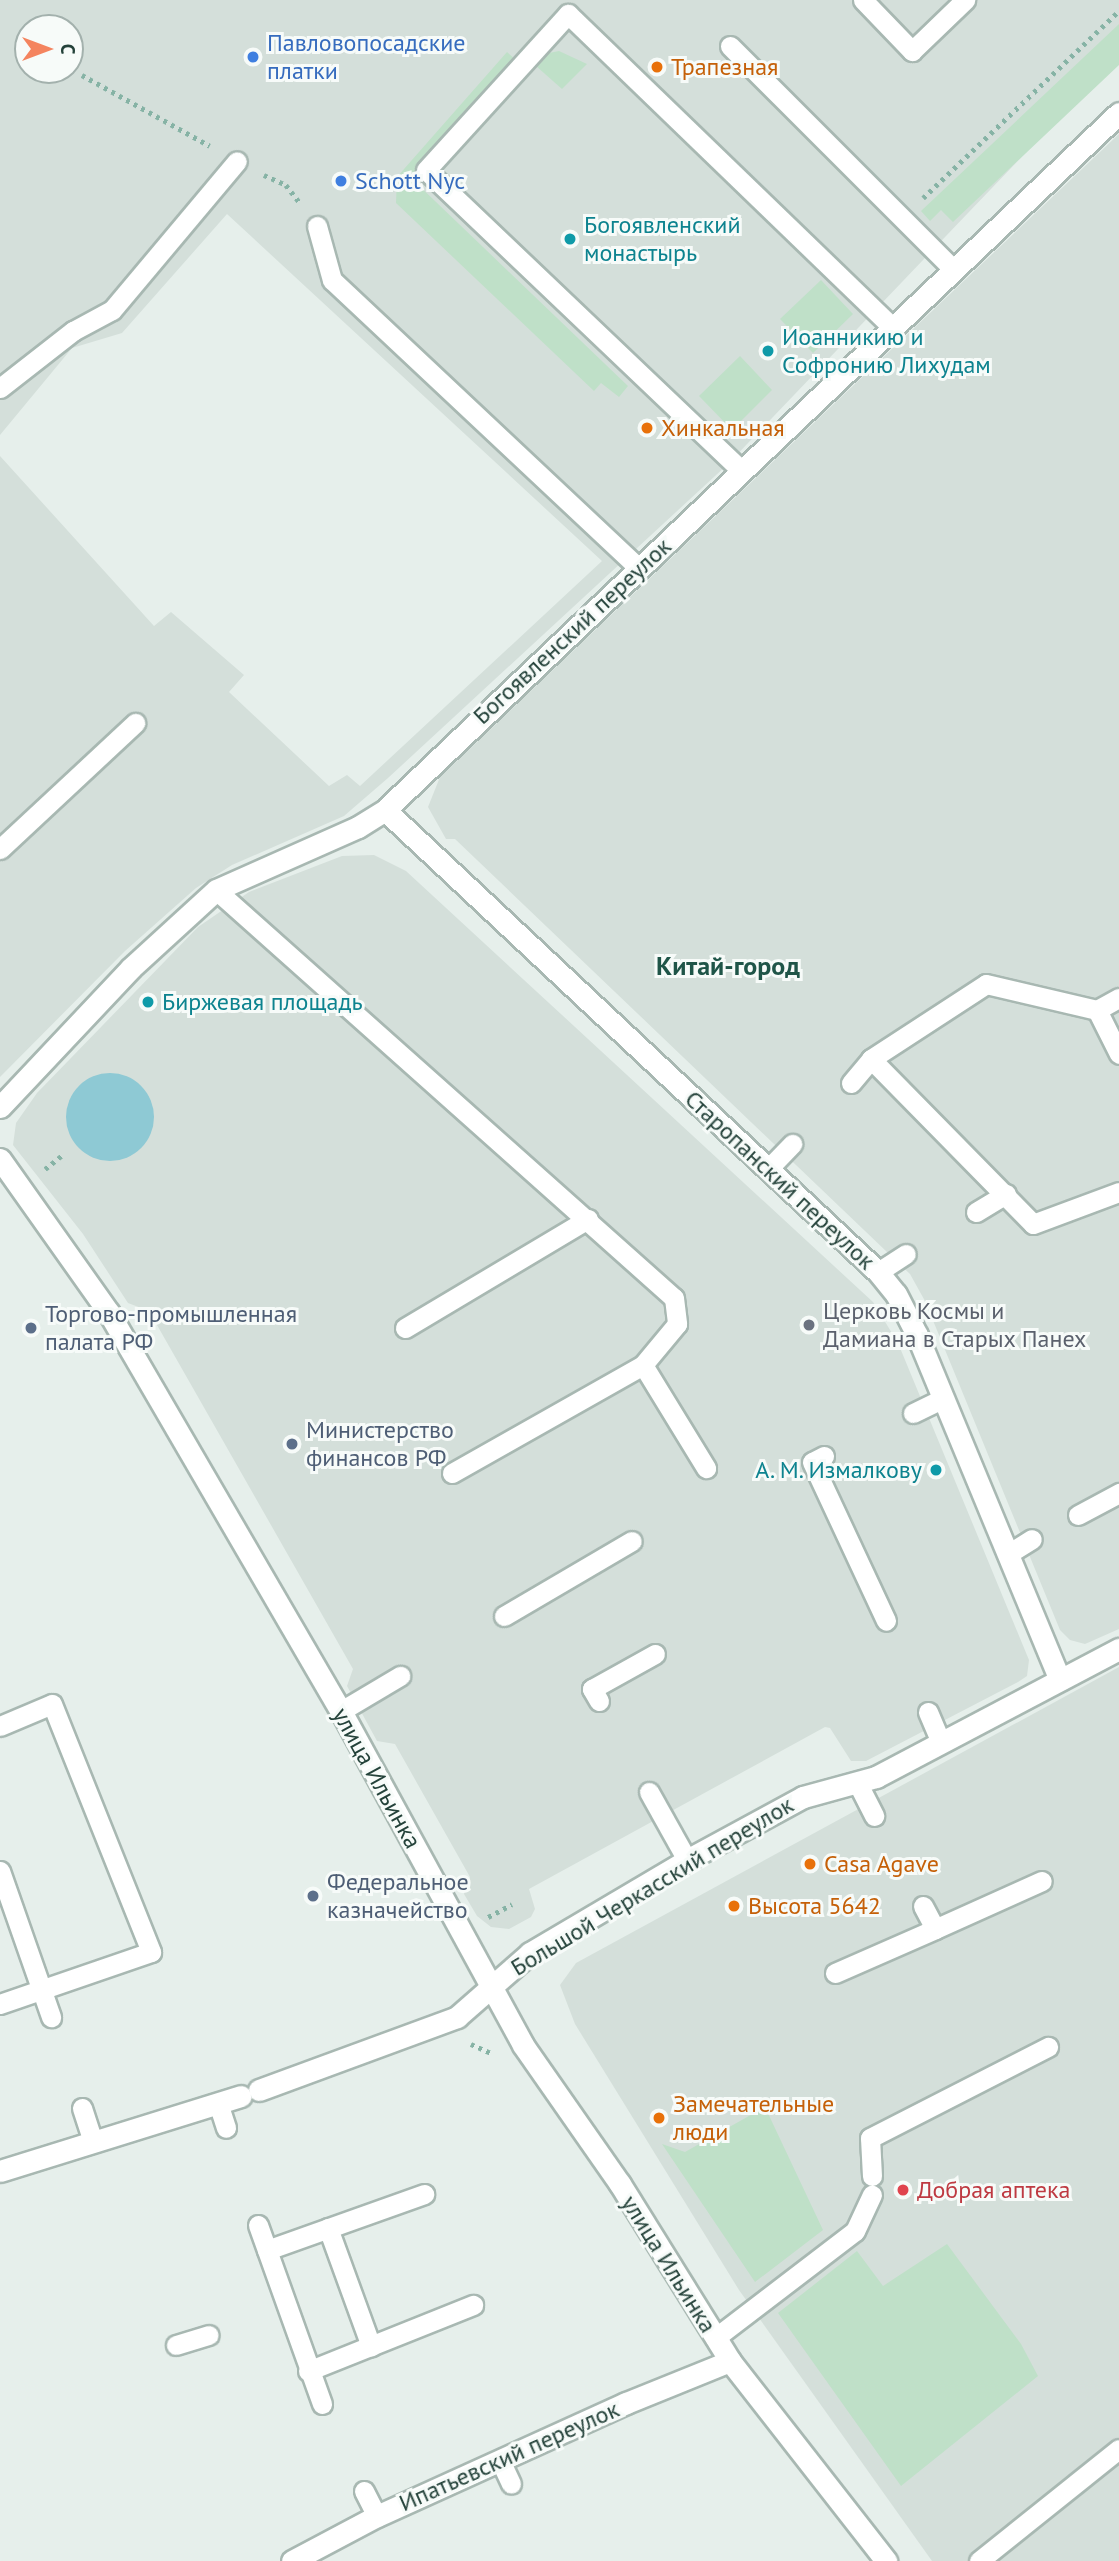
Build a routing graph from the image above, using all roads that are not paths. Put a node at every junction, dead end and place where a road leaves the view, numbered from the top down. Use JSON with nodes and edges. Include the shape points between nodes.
{"nodes":[{"id":1,"x":863,"y":0,"type":"edge"},
{"id":2,"x":965,"y":0,"type":"edge"},
{"id":3,"x":730,"y":46,"type":"dead end"},
{"id":4,"x":1119,"y":113,"type":"edge"},
{"id":5,"x":237,"y":161,"type":"road end"},
{"id":6,"x":317,"y":226,"type":"road end"},
{"id":7,"x":954,"y":270,"type":"junction"},
{"id":8,"x":893,"y":328,"type":"junction"},
{"id":9,"x":0,"y":388,"type":"edge"},
{"id":10,"x":743,"y":471,"type":"junction"},
{"id":11,"x":639,"y":568,"type":"junction"},
{"id":12,"x":135,"y":723,"type":"dead end"},
{"id":13,"x":385,"y":810,"type":"junction"},
{"id":14,"x":0,"y":849,"type":"edge"},
{"id":15,"x":216,"y":890,"type":"junction"},
{"id":16,"x":1119,"y":998,"type":"edge"},
{"id":17,"x":1097,"y":1010,"type":"junction"},
{"id":18,"x":1119,"y":1054,"type":"edge"},
{"id":19,"x":871,"y":1059,"type":"junction"},
{"id":20,"x":851,"y":1083,"type":"dead end"},
{"id":21,"x":0,"y":1107,"type":"edge"},
{"id":22,"x":792,"y":1144,"type":"dead end"},
{"id":23,"x":0,"y":1159,"type":"edge"},
{"id":24,"x":768,"y":1169,"type":"junction"},
{"id":25,"x":1119,"y":1192,"type":"edge"},
{"id":26,"x":1006,"y":1194,"type":"junction"},
{"id":27,"x":976,"y":1212,"type":"dead end"},
{"id":28,"x":588,"y":1220,"type":"junction"},
{"id":29,"x":906,"y":1254,"type":"dead end"},
{"id":30,"x":878,"y":1272,"type":"junction"},
{"id":31,"x":405,"y":1328,"type":"dead end"},
{"id":32,"x":643,"y":1365,"type":"junction"},
{"id":33,"x":944,"y":1398,"type":"junction"},
{"id":34,"x":913,"y":1413,"type":"dead end"},
{"id":35,"x":824,"y":1457,"type":"dead end"},
{"id":36,"x":706,"y":1468,"type":"dead end"},
{"id":37,"x":452,"y":1473,"type":"dead end"},
{"id":38,"x":1119,"y":1493,"type":"edge"},
{"id":39,"x":1078,"y":1515,"type":"dead end"},
{"id":40,"x":1031,"y":1539,"type":"dead end"},
{"id":41,"x":632,"y":1541,"type":"dead end"},
{"id":42,"x":1008,"y":1554,"type":"junction"},
{"id":43,"x":504,"y":1616,"type":"dead end"},
{"id":44,"x":886,"y":1621,"type":"dead end"},
{"id":45,"x":1119,"y":1648,"type":"edge"},
{"id":46,"x":655,"y":1654,"type":"dead end"},
{"id":47,"x":400,"y":1676,"type":"dead end"},
{"id":48,"x":1060,"y":1680,"type":"junction"},
{"id":49,"x":599,"y":1701,"type":"dead end"},
{"id":50,"x":341,"y":1712,"type":"junction"},
{"id":51,"x":928,"y":1712,"type":"dead end"},
{"id":52,"x":0,"y":1726,"type":"edge"},
{"id":53,"x":941,"y":1742,"type":"junction"},
{"id":54,"x":857,"y":1782,"type":"junction"},
{"id":55,"x":649,"y":1792,"type":"dead end"},
{"id":56,"x":874,"y":1816,"type":"dead end"},
{"id":57,"x":687,"y":1860,"type":"junction"},
{"id":58,"x":0,"y":1871,"type":"edge"},
{"id":59,"x":1042,"y":1881,"type":"dead end"},
{"id":60,"x":923,"y":1906,"type":"dead end"},
{"id":61,"x":935,"y":1928,"type":"junction"},
{"id":62,"x":835,"y":1973,"type":"dead end"},
{"id":63,"x":490,"y":1984,"type":"junction"},
{"id":64,"x":41,"y":1990,"type":"junction"},
{"id":65,"x":0,"y":2004,"type":"edge"},
{"id":66,"x":51,"y":2017,"type":"dead end"},
{"id":67,"x":1048,"y":2048,"type":"dead end"},
{"id":68,"x":218,"y":2103,"type":"junction"},
{"id":69,"x":82,"y":2108,"type":"dead end"},
{"id":70,"x":226,"y":2128,"type":"dead end"},
{"id":71,"x":93,"y":2141,"type":"junction"},
{"id":72,"x":0,"y":2171,"type":"edge"},
{"id":73,"x":424,"y":2194,"type":"dead end"},
{"id":74,"x":258,"y":2225,"type":"dead end"},
{"id":75,"x":328,"y":2228,"type":"junction"},
{"id":76,"x":267,"y":2250,"type":"junction"},
{"id":77,"x":473,"y":2305,"type":"dead end"},
{"id":78,"x":208,"y":2335,"type":"dead end"},
{"id":79,"x":715,"y":2338,"type":"junction"},
{"id":80,"x":176,"y":2345,"type":"dead end"},
{"id":81,"x":371,"y":2346,"type":"junction"},
{"id":82,"x":730,"y":2361,"type":"junction"},
{"id":83,"x":308,"y":2371,"type":"junction"},
{"id":84,"x":321,"y":2404,"type":"dead end"},
{"id":85,"x":1119,"y":2449,"type":"edge"},
{"id":86,"x":500,"y":2460,"type":"junction"},
{"id":87,"x":511,"y":2484,"type":"dead end"},
{"id":88,"x":364,"y":2491,"type":"dead end"},
{"id":89,"x":377,"y":2516,"type":"junction"},
{"id":90,"x":292,"y":2561,"type":"edge"},
{"id":91,"x":886,"y":2561,"type":"edge"},
{"id":92,"x":979,"y":2561,"type":"edge"}],
"edges":[{"from":1,"to":2,"type":"lane","via":[[912,51]]},
{"from":3,"to":7,"type":"lane"},
{"from":4,"to":7,"type":"street","name":"Богоявленский переулок"},
{"from":5,"to":9,"type":"lane","via":[[112,310],[73,331]]},
{"from":6,"to":11,"type":"lane","via":[[332,280]]},
{"from":7,"to":8,"type":"street","name":"Богоявленский переулок"},
{"from":8,"to":10,"type":"street","name":"Богоявленский переулок"},
{"from":8,"to":10,"type":"lane","via":[[568,14],[426,170]]},
{"from":10,"to":11,"type":"street","name":"Богоявленский переулок"},
{"from":11,"to":13,"type":"street","name":"Богоявленский переулок"},
{"from":12,"to":14,"type":"lane"},
{"from":13,"to":15,"type":"street","name":"Богоявленский переулок","via":[[358,827]]},
{"from":13,"to":24,"type":"street","name":"Старопанский переулок"},
{"from":15,"to":21,"type":"street","name":"Богоявленский переулок","via":[[131,968]]},
{"from":15,"to":28,"type":"lane"},
{"from":16,"to":17,"type":"lane"},
{"from":17,"to":18,"type":"lane"},
{"from":17,"to":19,"type":"lane","via":[[986,984]]},
{"from":19,"to":20,"type":"lane"},
{"from":19,"to":26,"type":"lane"},
{"from":22,"to":24,"type":"lane"},
{"from":23,"to":50,"type":"street","name":"улица Ильинка","via":[[109,1313]]},
{"from":24,"to":30,"type":"street","name":"Старопанский переулок"},
{"from":25,"to":26,"type":"lane","via":[[1033,1224]]},
{"from":26,"to":27,"type":"lane"},
{"from":28,"to":31,"type":"lane"},
{"from":28,"to":32,"type":"lane","via":[[674,1298],[677,1324]]},
{"from":29,"to":30,"type":"lane"},
{"from":30,"to":33,"type":"street","name":"Старопанский переулок","via":[[909,1316]]},
{"from":32,"to":36,"type":"lane"},
{"from":32,"to":37,"type":"lane"},
{"from":33,"to":34,"type":"lane"},
{"from":33,"to":42,"type":"street","name":"Старопанский переулок"},
{"from":35,"to":44,"type":"lane","via":[[812,1462]]},
{"from":38,"to":39,"type":"lane"},
{"from":40,"to":42,"type":"lane"},
{"from":41,"to":43,"type":"lane"},
{"from":42,"to":48,"type":"street","name":"Старопанский переулок"},
{"from":45,"to":48,"type":"street","name":"Большой Черкасский переулок"},
{"from":46,"to":49,"type":"lane","via":[[592,1689]]},
{"from":47,"to":50,"type":"lane"},
{"from":48,"to":53,"type":"street","name":"Большой Черкасский переулок"},
{"from":50,"to":63,"type":"street","name":"улица Ильинка"},
{"from":51,"to":53,"type":"lane"},
{"from":52,"to":64,"type":"lane","via":[[52,1704],[151,1952]]},
{"from":53,"to":54,"type":"street","name":"Большой Черкасский переулок","via":[[876,1777]]},
{"from":54,"to":56,"type":"lane"},
{"from":54,"to":57,"type":"street","name":"Большой Черкасский переулок","via":[[803,1797]]},
{"from":55,"to":57,"type":"lane"},
{"from":57,"to":63,"type":"street","name":"Большой Черкасский переулок","via":[[530,1953]]},
{"from":58,"to":64,"type":"lane"},
{"from":59,"to":61,"type":"lane"},
{"from":60,"to":61,"type":"lane"},
{"from":61,"to":62,"type":"lane"},
{"from":63,"to":68,"type":"street","name":"Большой Черкасский переулок","via":[[457,2017]]},
{"from":63,"to":79,"type":"street","name":"улица Ильинка","via":[[523,2045],[620,2183]]},
{"from":64,"to":65,"type":"lane"},
{"from":64,"to":66,"type":"lane"},
{"from":67,"to":79,"type":"lane","via":[[870,2138],[872,2185],[855,2231]]},
{"from":68,"to":70,"type":"lane"},
{"from":68,"to":71,"type":"street","name":"Большой Черкасский переулок"},
{"from":69,"to":71,"type":"lane"},
{"from":71,"to":72,"type":"street","name":"Большой Черкасский переулок"},
{"from":73,"to":75,"type":"lane"},
{"from":74,"to":76,"type":"lane"},
{"from":75,"to":76,"type":"lane"},
{"from":75,"to":81,"type":"lane"},
{"from":76,"to":83,"type":"lane","via":[[280,2311]]},
{"from":77,"to":81,"type":"lane"},
{"from":78,"to":80,"type":"lane"},
{"from":79,"to":82,"type":"street","name":"улица Ильинка"},
{"from":81,"to":83,"type":"lane"},
{"from":82,"to":86,"type":"street","name":"Ипатьевский переулок"},
{"from":82,"to":91,"type":"street","name":"улица Ильинка"},
{"from":83,"to":84,"type":"lane"},
{"from":85,"to":92,"type":"lane"},
{"from":86,"to":87,"type":"lane"},
{"from":86,"to":89,"type":"street","name":"Ипатьевский переулок"},
{"from":88,"to":89,"type":"lane"},
{"from":89,"to":90,"type":"street","name":"Ипатьевский переулок"}]}
